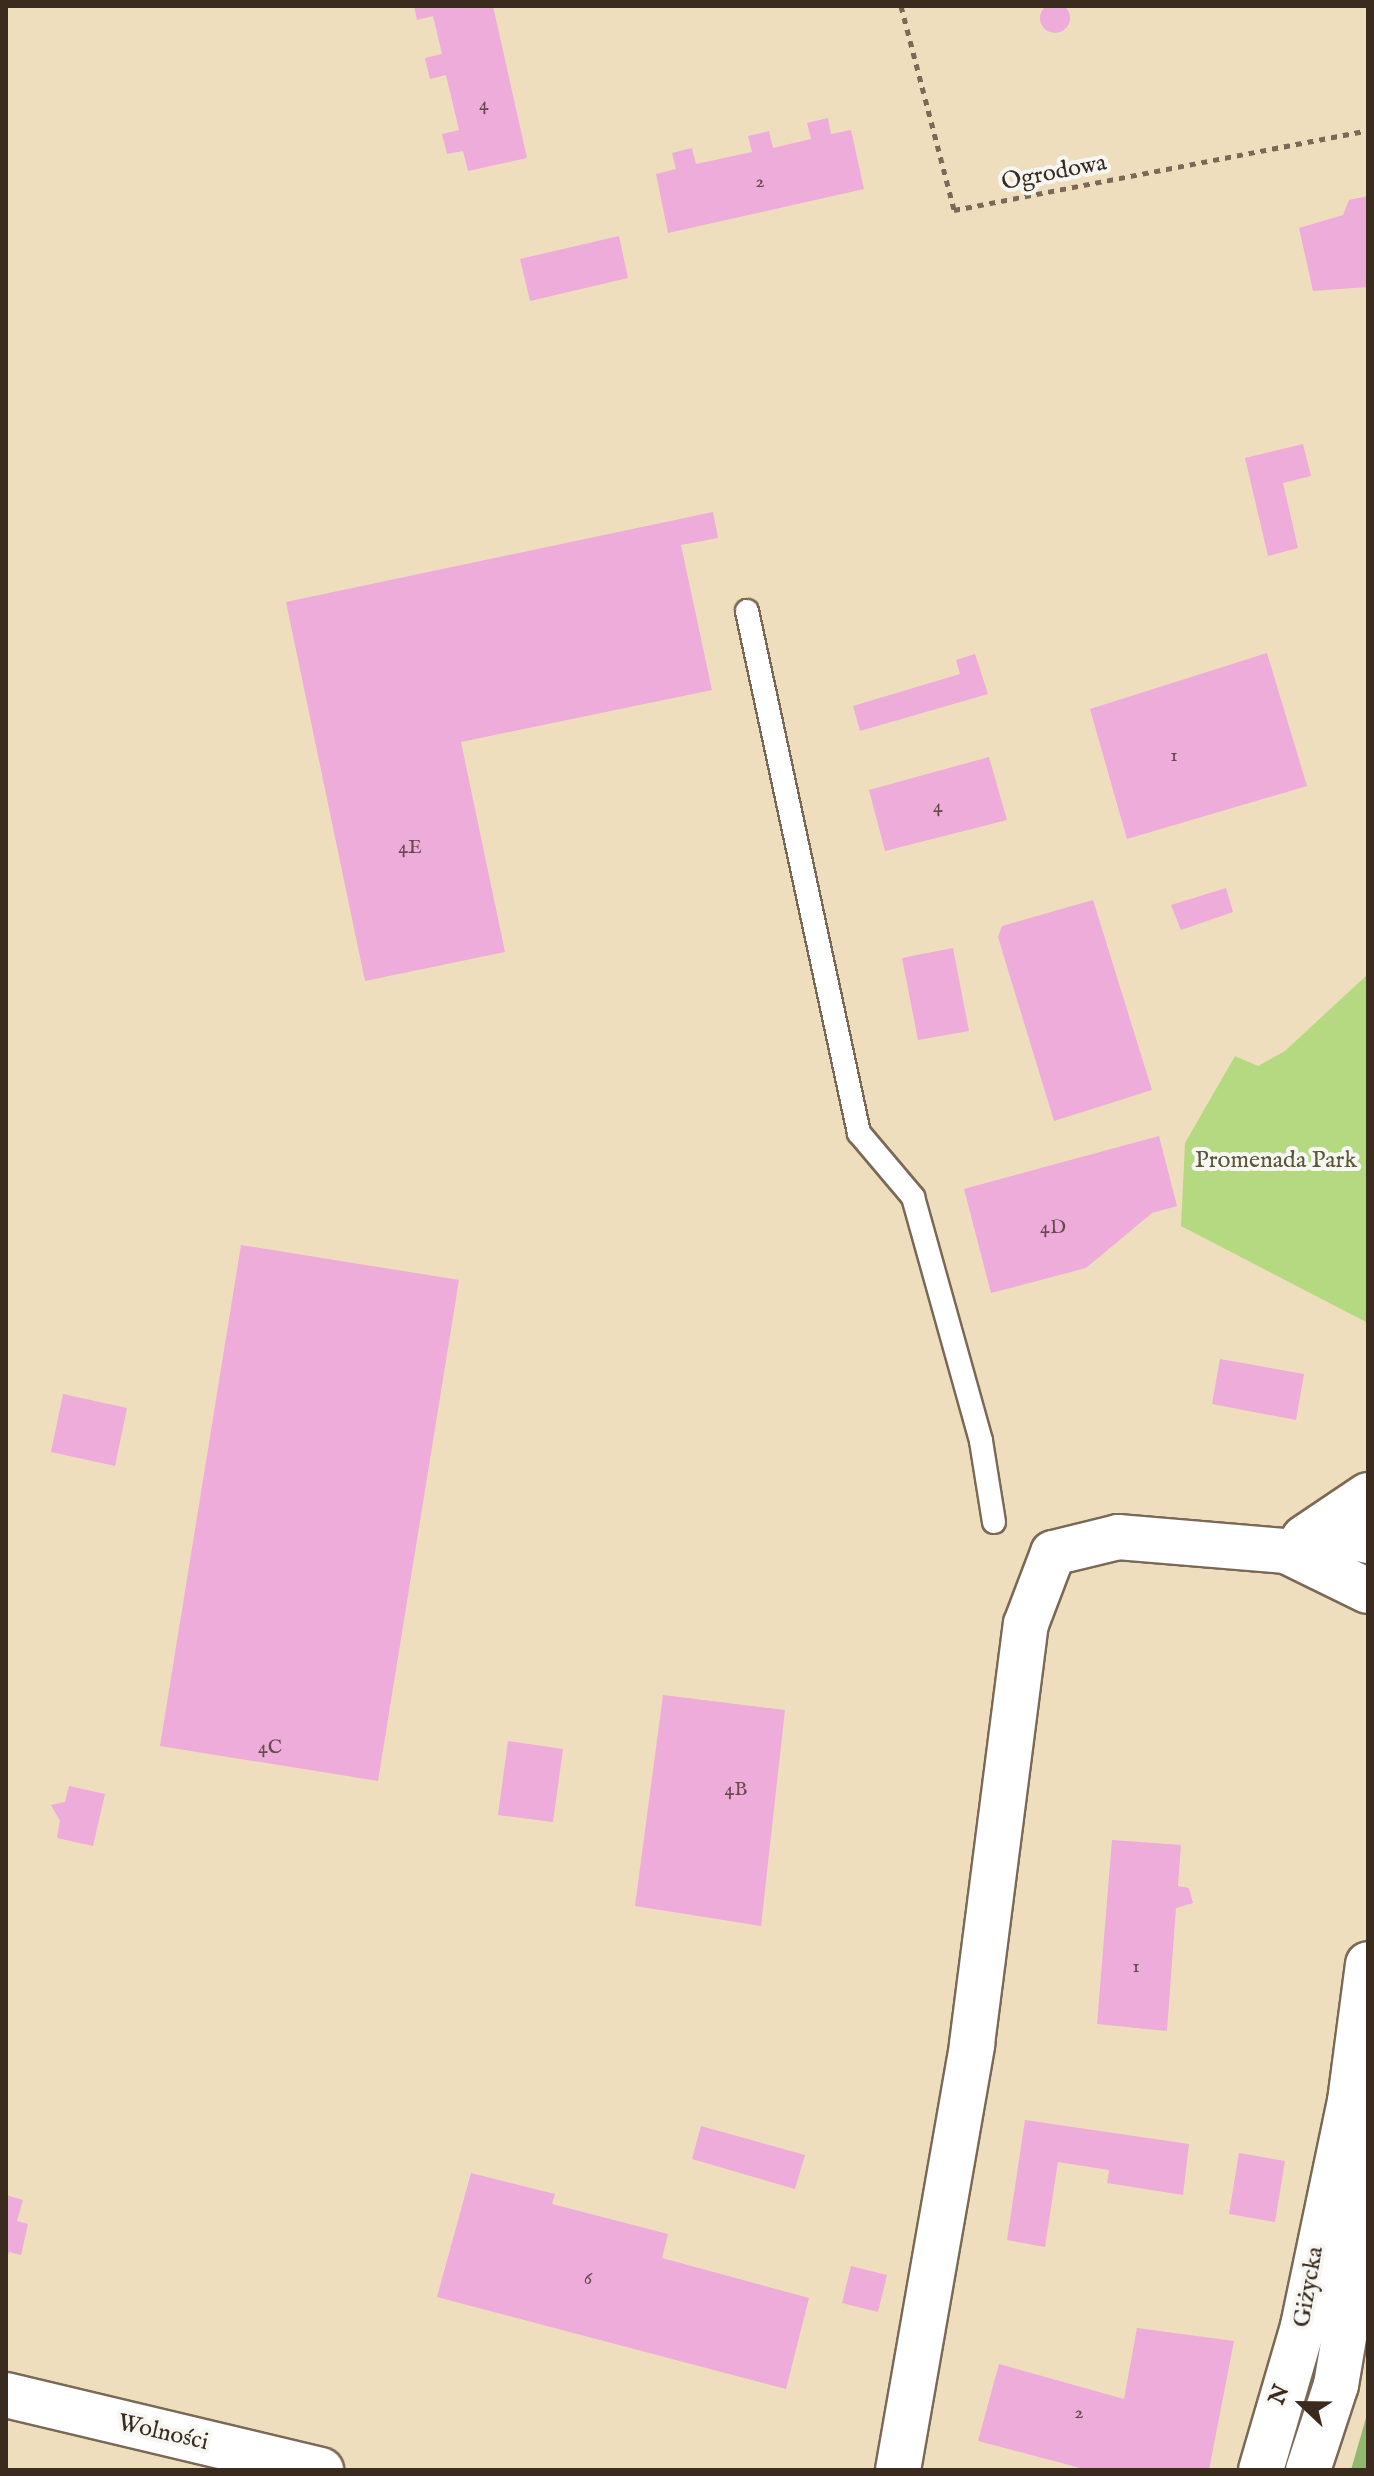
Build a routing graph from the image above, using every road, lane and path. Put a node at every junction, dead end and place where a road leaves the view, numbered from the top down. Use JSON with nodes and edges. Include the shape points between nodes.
{"nodes":[{"id":1,"x":901,"y":6,"type":"edge"},
{"id":2,"x":1368,"y":130,"type":"edge"},
{"id":3,"x":747,"y":611,"type":"dead end"},
{"id":4,"x":1368,"y":1495,"type":"edge"},
{"id":5,"x":994,"y":1522,"type":"dead end"},
{"id":6,"x":1368,"y":1541,"type":"edge"},
{"id":7,"x":1286,"y":1551,"type":"junction"},
{"id":8,"x":1368,"y":1591,"type":"edge"},
{"id":9,"x":1368,"y":1964,"type":"edge"},
{"id":10,"x":1350,"y":2101,"type":"junction"},
{"id":11,"x":6,"y":2395,"type":"edge"},
{"id":12,"x":321,"y":2470,"type":"edge"},
{"id":13,"x":898,"y":2470,"type":"edge"},
{"id":14,"x":1261,"y":2470,"type":"edge"},
{"id":15,"x":1308,"y":2470,"type":"edge"}],
"edges":[{"from":1,"to":2,"type":"path","name":"Ogrodowa","via":[[954,210]]},
{"from":3,"to":5,"type":"lane","via":[[859,1133],[913,1197],[981,1441]]},
{"from":4,"to":7,"type":"street"},
{"from":6,"to":7,"type":"street","via":[[1346,1536]]},
{"from":7,"to":8,"type":"street"},
{"from":7,"to":13,"type":"street","via":[[1118,1537],[1053,1553],[1026,1624],[972,2044]]},
{"from":9,"to":10,"type":"street","name":"Giżycka"},
{"from":10,"to":14,"type":"street","name":"Giżycka","via":[[1303,2326]]},
{"from":10,"to":15,"type":"street","name":"Giżycka","via":[[1359,2207],[1349,2308],[1336,2385]]},
{"from":11,"to":12,"type":"street","name":"Wolności"}]}
